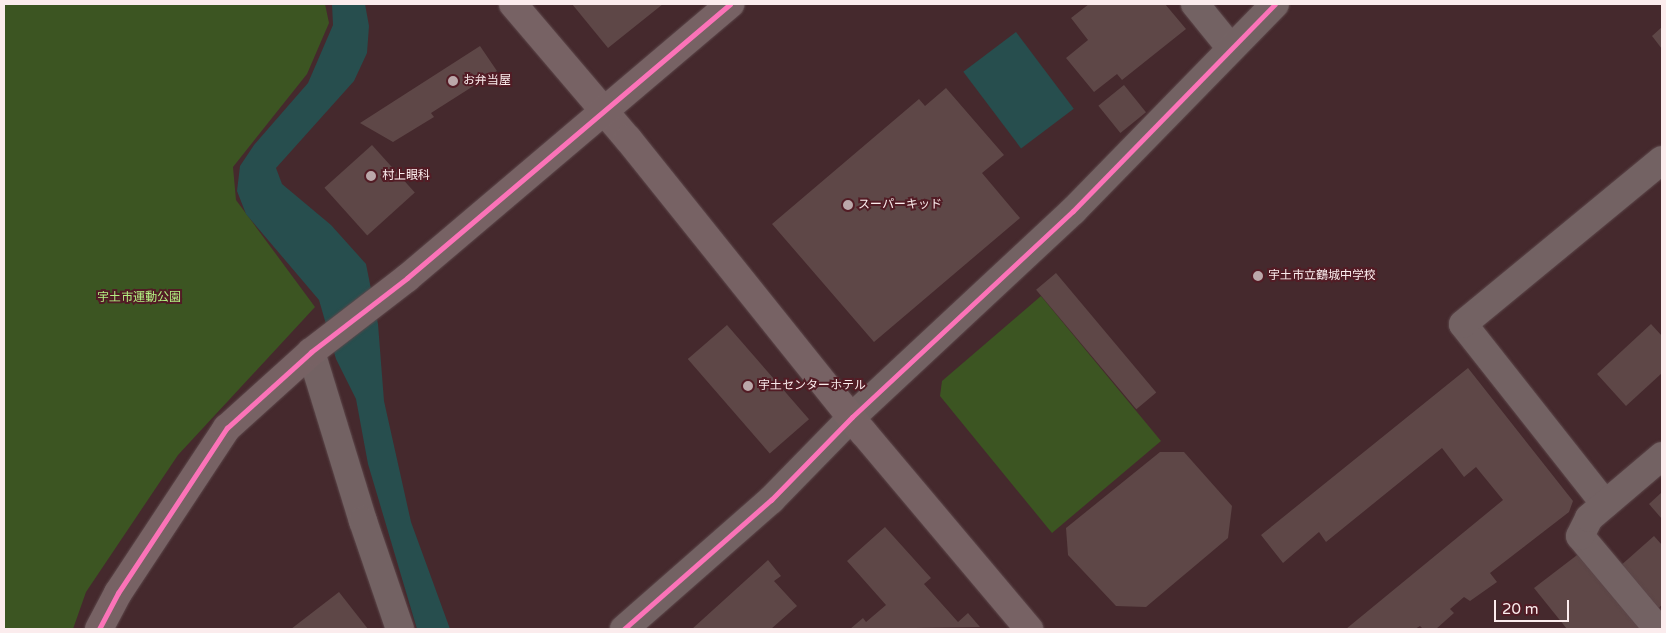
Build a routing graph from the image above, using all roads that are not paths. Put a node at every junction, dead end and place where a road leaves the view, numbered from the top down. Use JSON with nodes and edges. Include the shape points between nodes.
{"nodes":[{"id":1,"x":513,"y":4,"type":"edge"},
{"id":2,"x":730,"y":4,"type":"edge"},
{"id":3,"x":1195,"y":4,"type":"edge"},
{"id":4,"x":1275,"y":4,"type":"edge"},
{"id":5,"x":1230,"y":47,"type":"junction"},
{"id":6,"x":604,"y":109,"type":"junction"},
{"id":7,"x":1662,"y":160,"type":"edge"},
{"id":8,"x":311,"y":352,"type":"junction"},
{"id":9,"x":852,"y":417,"type":"junction"},
{"id":10,"x":1662,"y":456,"type":"edge"},
{"id":11,"x":1605,"y":504,"type":"junction"},
{"id":12,"x":99,"y":629,"type":"edge"},
{"id":13,"x":400,"y":629,"type":"edge"},
{"id":14,"x":624,"y":629,"type":"edge"},
{"id":15,"x":1029,"y":629,"type":"edge"},
{"id":16,"x":1658,"y":629,"type":"edge"}],
"edges":[{"from":1,"to":6,"type":"street"},
{"from":2,"to":6,"type":"street"},
{"from":3,"to":5,"type":"street"},
{"from":4,"to":5,"type":"street"},
{"from":5,"to":9,"type":"street","via":[[1073,211]]},
{"from":6,"to":8,"type":"street","via":[[407,278]]},
{"from":6,"to":9,"type":"street"},
{"from":7,"to":11,"type":"street","via":[[1463,324]]},
{"from":8,"to":12,"type":"street","via":[[227,428],[118,593]]},
{"from":8,"to":13,"type":"street","via":[[362,521]]},
{"from":9,"to":14,"type":"street","via":[[771,500]]},
{"from":9,"to":15,"type":"street"},
{"from":10,"to":11,"type":"street"},
{"from":11,"to":16,"type":"street","via":[[1589,518],[1580,536]]}]}
